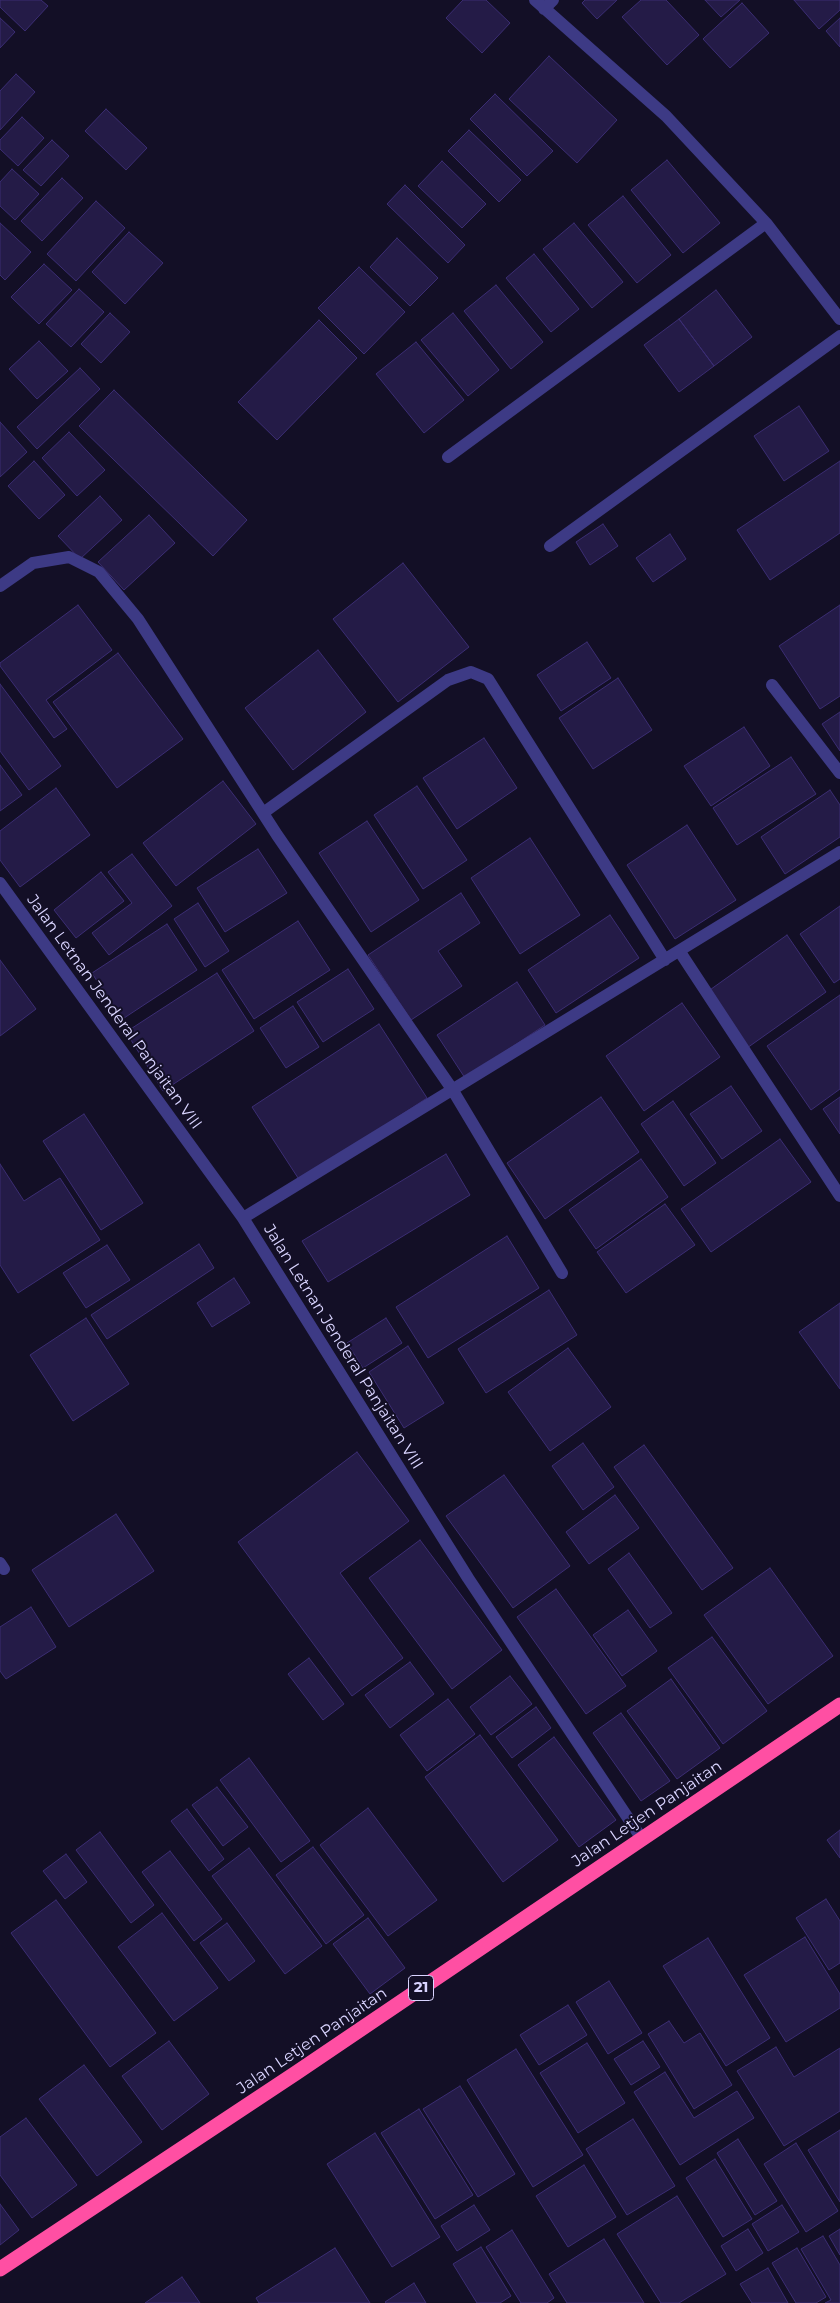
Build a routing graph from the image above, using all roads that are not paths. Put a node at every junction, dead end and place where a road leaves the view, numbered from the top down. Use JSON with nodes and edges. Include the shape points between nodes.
{"nodes":[{"id":1,"x":544,"y":3,"type":"edge"},
{"id":2,"x":766,"y":223,"type":"junction"},
{"id":3,"x":840,"y":319,"type":"edge"},
{"id":4,"x":840,"y":336,"type":"edge"},
{"id":5,"x":448,"y":457,"type":"dead end"},
{"id":6,"x":550,"y":546,"type":"dead end"},
{"id":7,"x":0,"y":586,"type":"edge"},
{"id":8,"x":772,"y":685,"type":"dead end"},
{"id":9,"x":840,"y":773,"type":"edge"},
{"id":10,"x":263,"y":813,"type":"junction"},
{"id":11,"x":840,"y":852,"type":"edge"},
{"id":12,"x":0,"y":883,"type":"edge"},
{"id":13,"x":680,"y":952,"type":"junction"},
{"id":14,"x":665,"y":960,"type":"junction"},
{"id":15,"x":452,"y":1089,"type":"junction"},
{"id":16,"x":840,"y":1196,"type":"edge"},
{"id":17,"x":243,"y":1218,"type":"junction"},
{"id":18,"x":562,"y":1273,"type":"dead end"},
{"id":19,"x":840,"y":1705,"type":"edge"},
{"id":20,"x":642,"y":1839,"type":"junction"},
{"id":21,"x":0,"y":2269,"type":"edge"}],
"edges":[{"from":1,"to":2,"type":"street","via":[[666,116]]},
{"from":2,"to":3,"type":"street"},
{"from":2,"to":5,"type":"street"},
{"from":4,"to":6,"type":"street"},
{"from":7,"to":10,"type":"street","via":[[32,563],[69,558],[99,572],[138,619]]},
{"from":8,"to":9,"type":"street"},
{"from":10,"to":14,"type":"street","via":[[448,680],[471,672],[488,679]]},
{"from":10,"to":15,"type":"street"},
{"from":11,"to":13,"type":"street"},
{"from":12,"to":17,"type":"street","name":"Jalan Letnan Jenderal Panjaitan VIII"},
{"from":13,"to":14,"type":"street"},
{"from":13,"to":16,"type":"street"},
{"from":14,"to":15,"type":"street"},
{"from":15,"to":17,"type":"street"},
{"from":15,"to":18,"type":"street"},
{"from":17,"to":20,"type":"street","name":"Jalan Letnan Jenderal Panjaitan VIII","via":[[468,1578]]},
{"from":19,"to":20,"type":"highway","name":"Jalan Letjen Panjaitan","number":"21"},
{"from":20,"to":21,"type":"highway","name":"Jalan Letjen Panjaitan","number":"21"}]}
